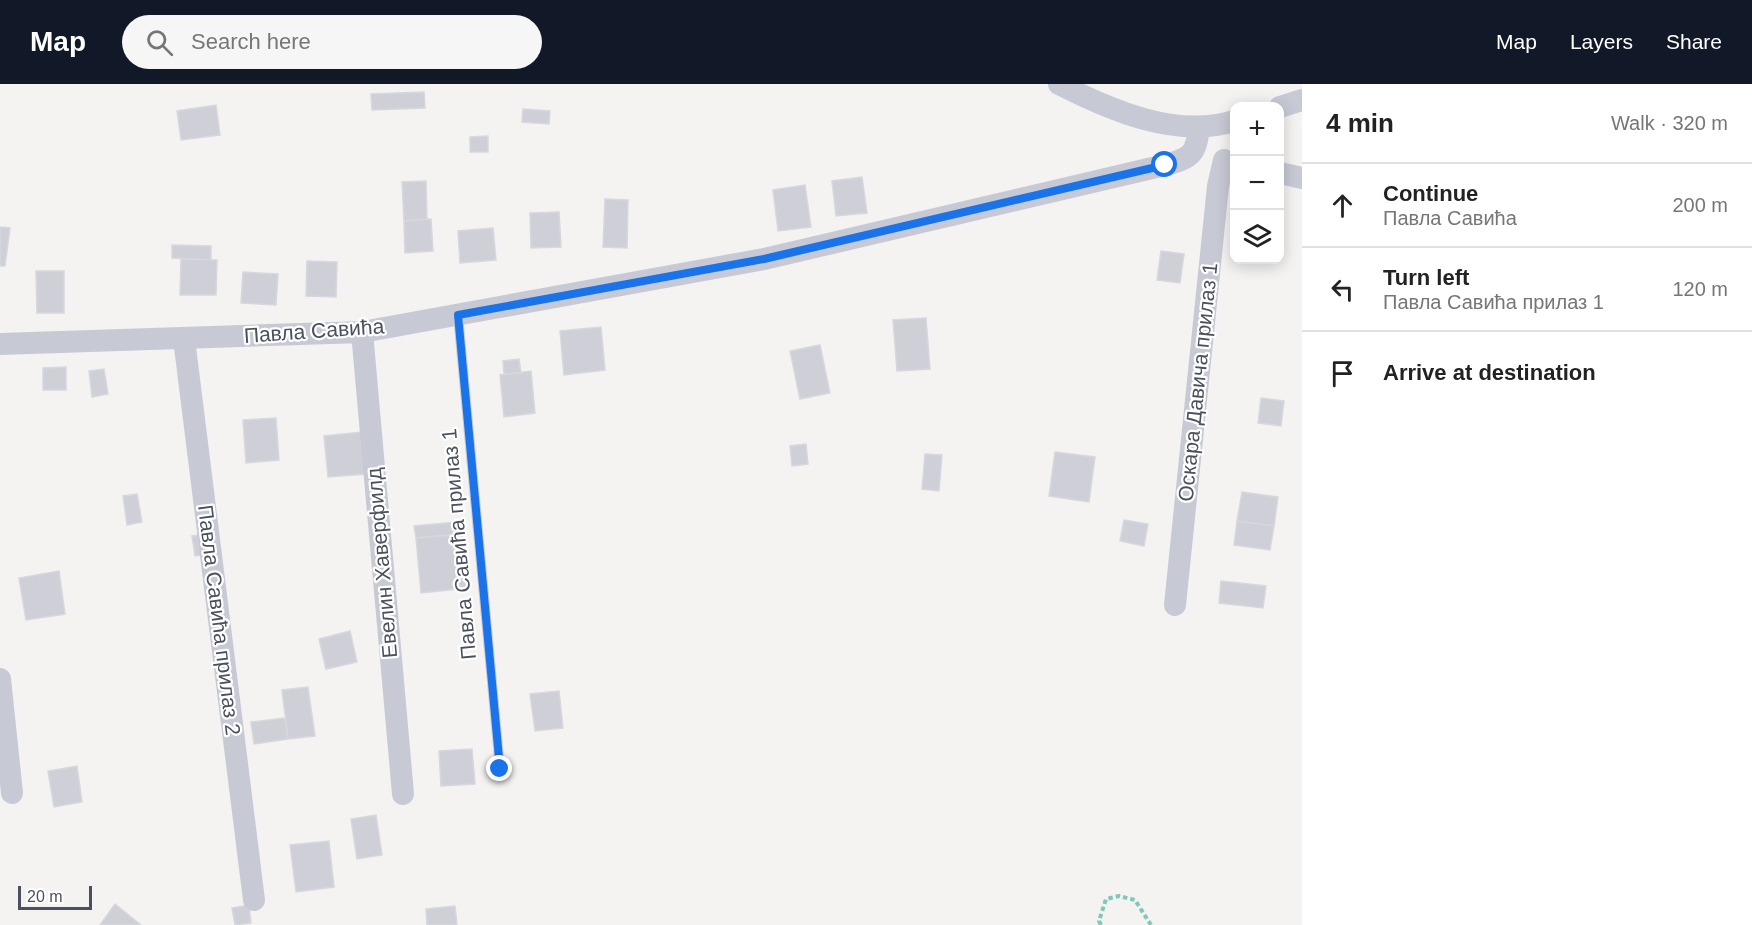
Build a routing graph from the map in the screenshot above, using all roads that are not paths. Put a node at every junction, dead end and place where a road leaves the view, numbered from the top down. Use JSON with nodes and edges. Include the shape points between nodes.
{"nodes":[{"id":1,"x":1059,"y":84,"type":"edge"},
{"id":2,"x":1302,"y":100,"type":"edge"},
{"id":3,"x":1284,"y":106,"type":"edge"},
{"id":4,"x":1230,"y":123,"type":"edge"},
{"id":5,"x":1198,"y":136,"type":"junction"},
{"id":6,"x":1229,"y":162,"type":"edge"},
{"id":7,"x":1284,"y":174,"type":"edge"},
{"id":8,"x":1302,"y":178,"type":"edge"},
{"id":9,"x":458,"y":315,"type":"junction"},
{"id":10,"x":362,"y":332,"type":"junction"},
{"id":11,"x":184,"y":339,"type":"junction"},
{"id":12,"x":0,"y":344,"type":"edge"},
{"id":13,"x":1175,"y":605,"type":"dead end"},
{"id":14,"x":0,"y":679,"type":"edge"},
{"id":15,"x":500,"y":769,"type":"dead end"},
{"id":16,"x":12,"y":793,"type":"dead end"},
{"id":17,"x":403,"y":794,"type":"dead end"},
{"id":18,"x":254,"y":900,"type":"dead end"}],
"edges":[{"from":1,"to":5,"type":"street","via":[[1135,116]]},
{"from":2,"to":3,"type":"street"},
{"from":4,"to":5,"type":"street"},
{"from":5,"to":6,"type":"street"},
{"from":5,"to":9,"type":"street","name":"Павла Савића","via":[[1188,159],[1165,165],[776,257]]},
{"from":6,"to":13,"type":"street","name":"Оскара Давича прилаз 1","via":[[1218,186]]},
{"from":7,"to":8,"type":"street"},
{"from":9,"to":10,"type":"street","name":"Павла Савића"},
{"from":9,"to":15,"type":"lane","name":"Павла Савића прилаз 1"},
{"from":10,"to":11,"type":"street","name":"Павла Савића"},
{"from":10,"to":17,"type":"street","name":"Евелин Хаверфилд"},
{"from":11,"to":12,"type":"street","name":"Павла Савића"},
{"from":11,"to":18,"type":"street","name":"Павла Савића прилаз 2"},
{"from":14,"to":16,"type":"street"}]}
